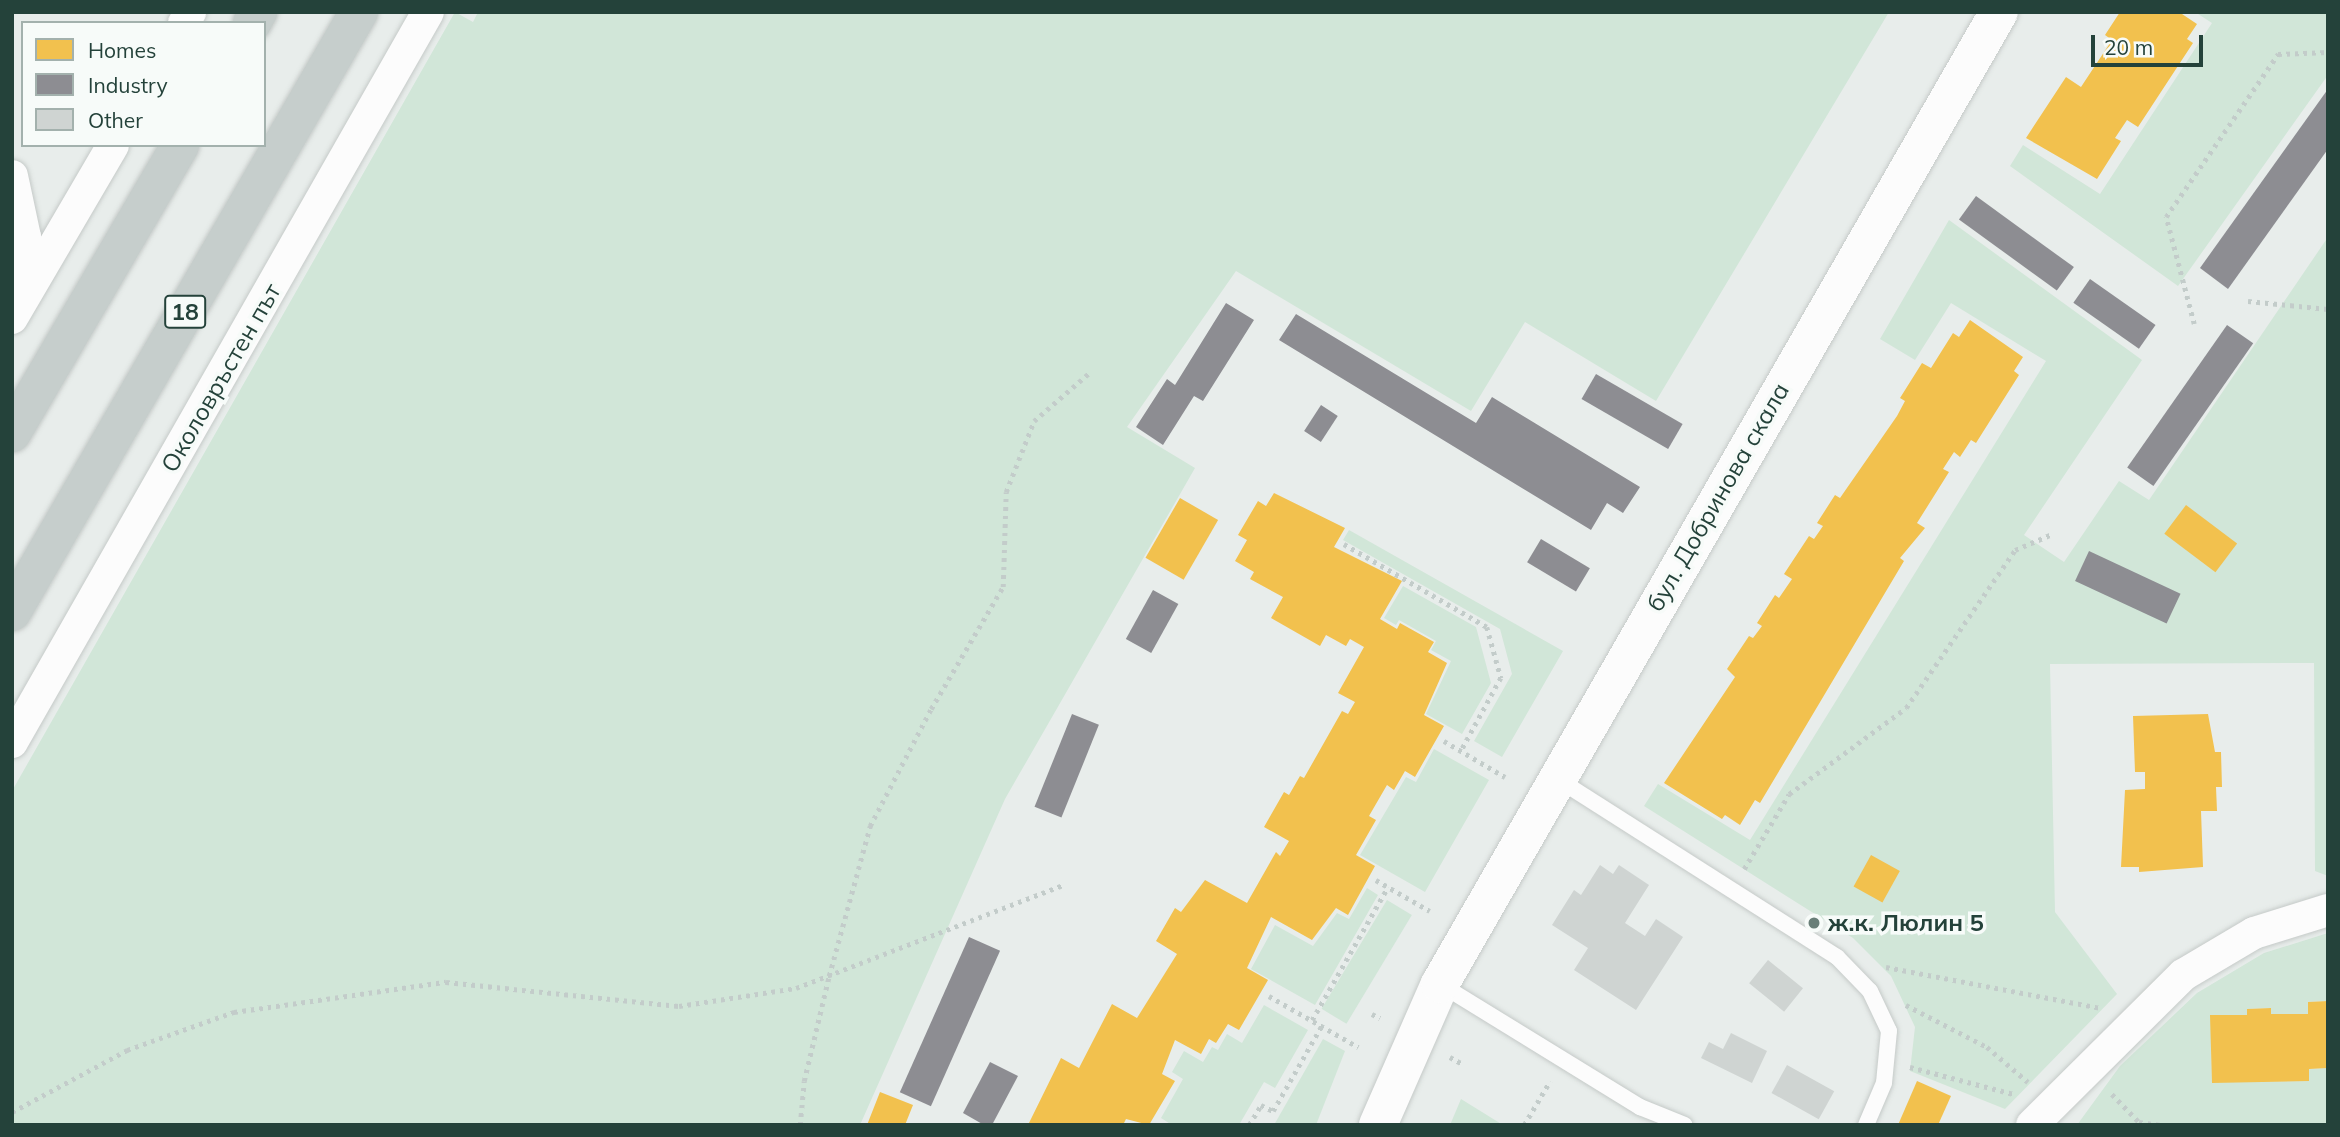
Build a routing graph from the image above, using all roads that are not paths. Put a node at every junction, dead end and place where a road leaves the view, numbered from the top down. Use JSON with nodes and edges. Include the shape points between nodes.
{"nodes":[{"id":1,"x":359,"y":12,"type":"edge"},
{"id":2,"x":428,"y":12,"type":"edge"},
{"id":3,"x":1999,"y":12,"type":"edge"},
{"id":4,"x":112,"y":147,"type":"edge"},
{"id":5,"x":179,"y":147,"type":"edge"},
{"id":6,"x":12,"y":176,"type":"edge"},
{"id":7,"x":14,"y":315,"type":"edge"},
{"id":8,"x":12,"y":433,"type":"edge"},
{"id":9,"x":12,"y":612,"type":"edge"},
{"id":10,"x":12,"y":742,"type":"edge"},
{"id":11,"x":1555,"y":778,"type":"junction"},
{"id":12,"x":2328,"y":910,"type":"edge"},
{"id":13,"x":1440,"y":984,"type":"junction"},
{"id":14,"x":2042,"y":1115,"type":"edge"},
{"id":15,"x":1378,"y":1125,"type":"edge"},
{"id":16,"x":1685,"y":1125,"type":"edge"},
{"id":17,"x":1866,"y":1125,"type":"edge"}],
"edges":[{"from":1,"to":9,"type":"highway","number":"18"},
{"from":2,"to":10,"type":"street","name":"Околовръстен път"},
{"from":3,"to":11,"type":"main road","name":"бул. Добринова скала"},
{"from":4,"to":7,"type":"street"},
{"from":5,"to":8,"type":"highway"},
{"from":6,"to":7,"type":"street","via":[[25,237]]},
{"from":11,"to":13,"type":"main road","name":"бул. Добринова скала"},
{"from":11,"to":17,"type":"lane","via":[[1837,957],[1870,990],[1889,1031],[1884,1083]]},
{"from":12,"to":14,"type":"street","via":[[2287,920],[2218,952],[2152,1002]]},
{"from":13,"to":15,"type":"main road","name":"бул. Добринова скала"},
{"from":13,"to":16,"type":"lane","via":[[1640,1107]]}]}
